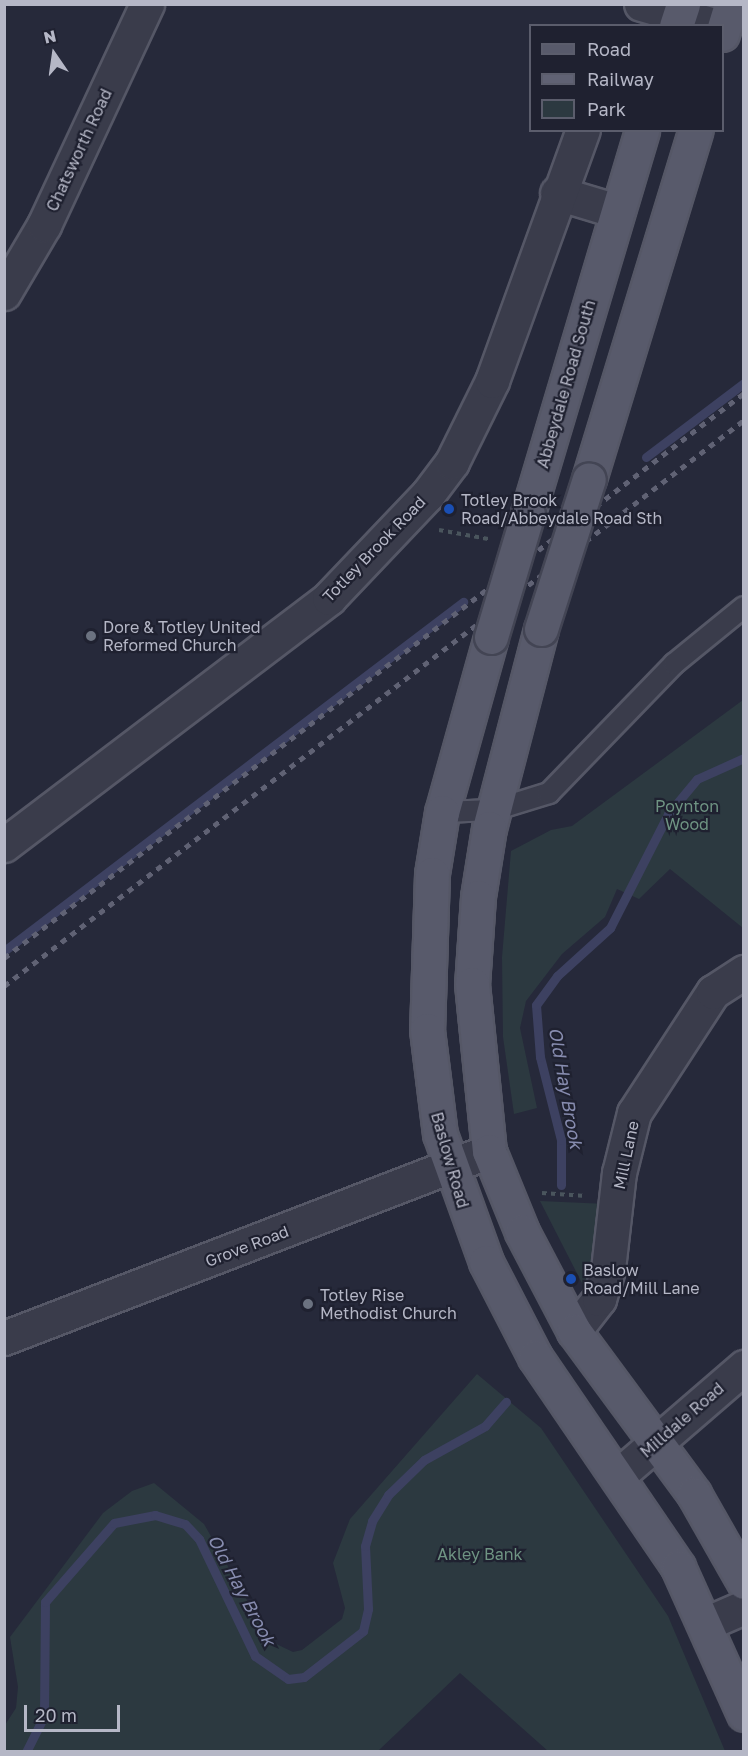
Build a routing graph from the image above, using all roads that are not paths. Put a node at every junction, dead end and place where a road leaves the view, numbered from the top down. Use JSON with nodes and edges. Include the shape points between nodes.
{"nodes":[{"id":1,"x":147,"y":4,"type":"edge"},
{"id":2,"x":642,"y":4,"type":"edge"},
{"id":3,"x":675,"y":18,"type":"edge"},
{"id":4,"x":724,"y":24,"type":"edge"},
{"id":5,"x":582,"y":132,"type":"edge"},
{"id":6,"x":641,"y":132,"type":"edge"},
{"id":7,"x":695,"y":132,"type":"edge"},
{"id":8,"x":557,"y":193,"type":"junction"},
{"id":9,"x":616,"y":211,"type":"junction"},
{"id":10,"x":10,"y":273,"type":"edge"},
{"id":11,"x":744,"y":607,"type":"edge"},
{"id":12,"x":487,"y":647,"type":"joint"},
{"id":13,"x":494,"y":810,"type":"junction"},
{"id":14,"x":442,"y":812,"type":"junction"},
{"id":15,"x":4,"y":845,"type":"edge"},
{"id":16,"x":744,"y":972,"type":"edge"},
{"id":17,"x":489,"y":1152,"type":"junction"},
{"id":18,"x":450,"y":1169,"type":"junction"},
{"id":19,"x":574,"y":1330,"type":"junction"},
{"id":20,"x":4,"y":1338,"type":"edge"},
{"id":21,"x":744,"y":1367,"type":"edge"},
{"id":22,"x":656,"y":1441,"type":"junction"},
{"id":23,"x":620,"y":1474,"type":"junction"},
{"id":24,"x":734,"y":1541,"type":"edge"},
{"id":25,"x":744,"y":1582,"type":"edge"},
{"id":26,"x":744,"y":1607,"type":"edge"},
{"id":27,"x":706,"y":1623,"type":"junction"},
{"id":28,"x":744,"y":1714,"type":"edge"}],
"edges":[{"from":1,"to":10,"type":"street","name":"Chatsworth Road"},
{"from":2,"to":3,"type":"street"},
{"from":3,"to":4,"type":"street"},
{"from":5,"to":8,"type":"street","name":"Totley Brook Road"},
{"from":6,"to":9,"type":"main road","name":"Abbeydale Road South"},
{"from":7,"to":13,"type":"main road","bridge":true,"via":[[541,629]]},
{"from":8,"to":9,"type":"street"},
{"from":8,"to":15,"type":"street","name":"Totley Brook Road","via":[[492,381],[452,462],[428,494],[329,598]]},
{"from":9,"to":12,"type":"main road","name":"Abbeydale Road South","bridge":true},
{"from":11,"to":13,"type":"lane","via":[[674,664],[549,793]]},
{"from":12,"to":14,"type":"main road","name":"Baslow Road"},
{"from":13,"to":14,"type":"lane"},
{"from":13,"to":17,"type":"main road","via":[[481,866],[472,984]]},
{"from":14,"to":18,"type":"main road","name":"Baslow Road","via":[[429,905],[426,999],[430,1073]]},
{"from":16,"to":19,"type":"street","name":"Mill Lane","via":[[713,992],[634,1113],[602,1289]]},
{"from":17,"to":18,"type":"street","name":"Grove Road"},
{"from":17,"to":19,"type":"main road","via":[[522,1232]]},
{"from":18,"to":20,"type":"street","name":"Grove Road"},
{"from":18,"to":23,"type":"main road","name":"Baslow Road","via":[[486,1262],[535,1358]]},
{"from":19,"to":22,"type":"main road"},
{"from":21,"to":22,"type":"street","name":"Milldale Road"},
{"from":22,"to":23,"type":"street","name":"Milldale Road"},
{"from":22,"to":24,"type":"main road"},
{"from":23,"to":27,"type":"main road","name":"Baslow Road"},
{"from":24,"to":25,"type":"main road"},
{"from":26,"to":27,"type":"street"},
{"from":27,"to":28,"type":"main road","name":"Baslow Road"}]}
